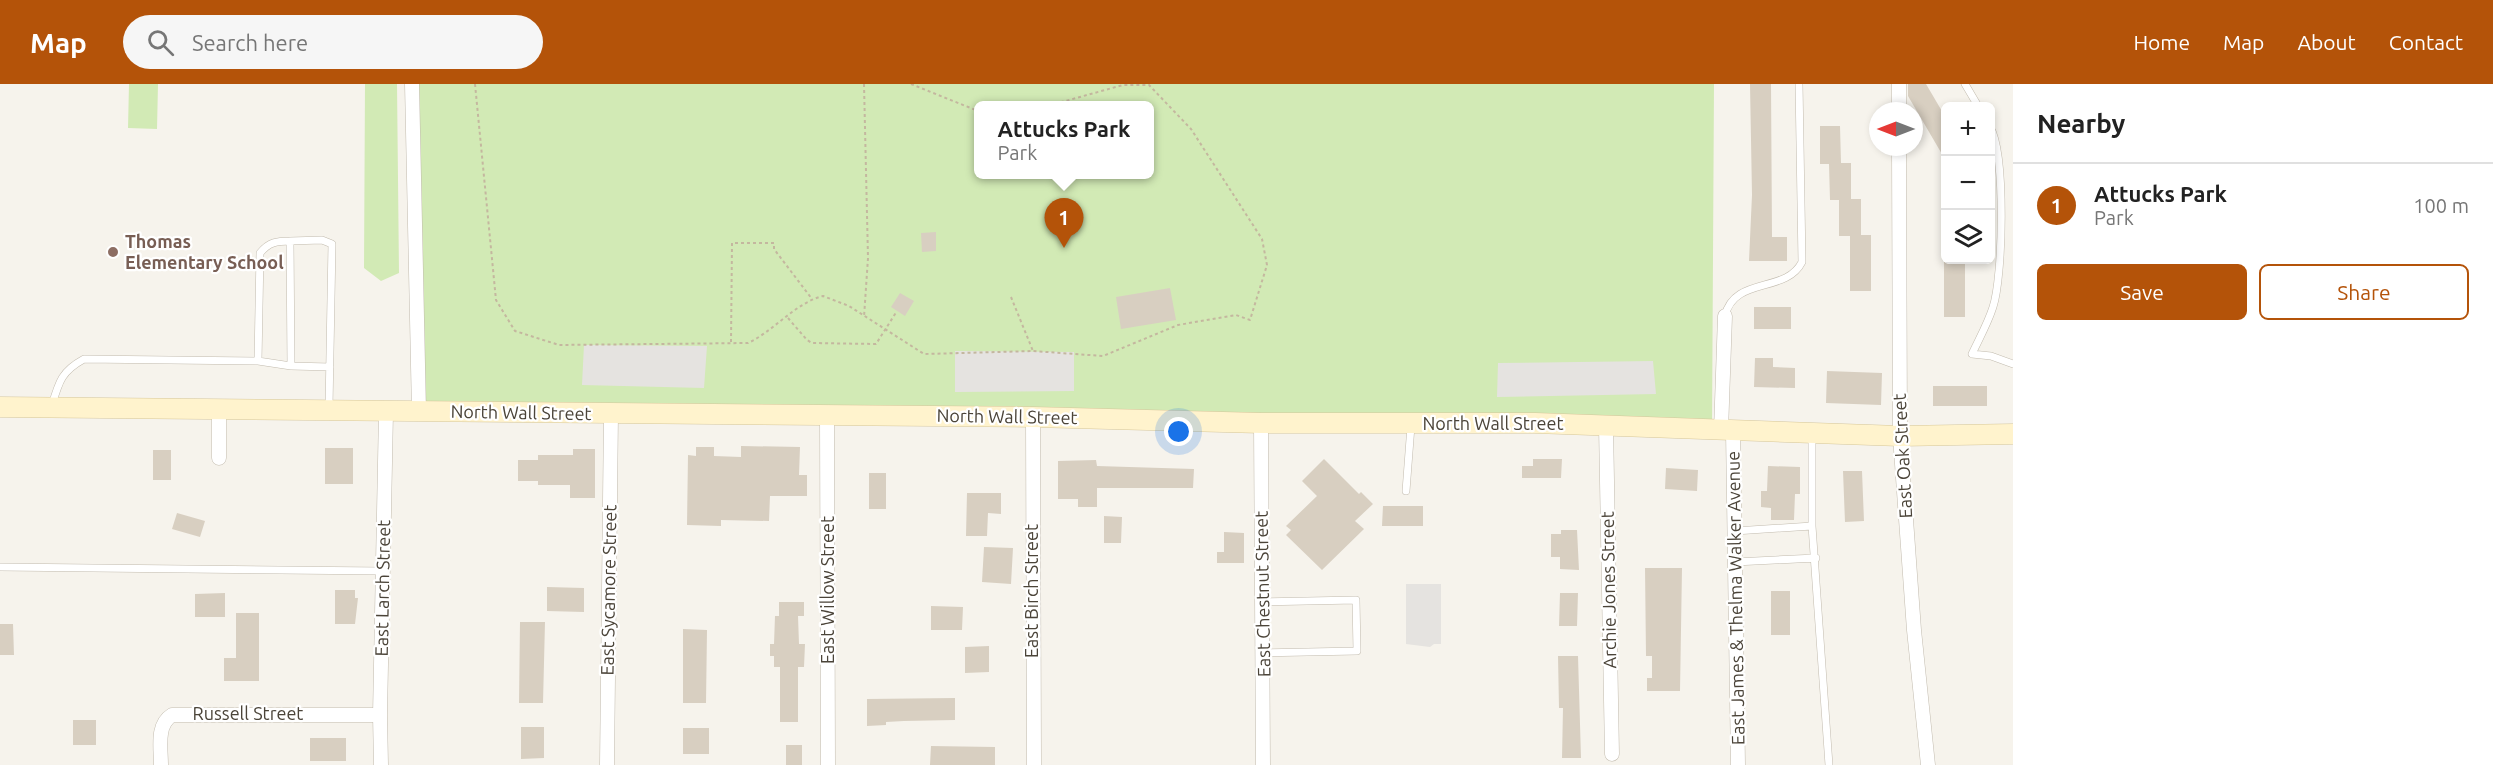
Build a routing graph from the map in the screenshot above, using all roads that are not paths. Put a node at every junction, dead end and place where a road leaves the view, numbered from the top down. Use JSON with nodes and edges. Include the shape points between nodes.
{"nodes":[{"id":1,"x":412,"y":84,"type":"edge"},
{"id":2,"x":1799,"y":84,"type":"edge"},
{"id":3,"x":1899,"y":84,"type":"edge"},
{"id":4,"x":1965,"y":84,"type":"edge"},
{"id":5,"x":1899,"y":102,"type":"edge"},
{"id":6,"x":1976,"y":102,"type":"edge"},
{"id":7,"x":1995,"y":140,"type":"edge"},
{"id":8,"x":1899,"y":156,"type":"edge"},
{"id":9,"x":290,"y":241,"type":"junction"},
{"id":10,"x":1725,"y":316,"type":"joint"},
{"id":11,"x":258,"y":361,"type":"junction"},
{"id":12,"x":2013,"y":364,"type":"edge"},
{"id":13,"x":291,"y":366,"type":"junction"},
{"id":14,"x":330,"y":367,"type":"junction"},
{"id":15,"x":52,"y":405,"type":"junction"},
{"id":16,"x":0,"y":407,"type":"edge"},
{"id":17,"x":219,"y":408,"type":"junction"},
{"id":18,"x":329,"y":410,"type":"junction"},
{"id":19,"x":386,"y":412,"type":"junction"},
{"id":20,"x":419,"y":412,"type":"junction"},
{"id":21,"x":611,"y":414,"type":"junction"},
{"id":22,"x":827,"y":414,"type":"junction"},
{"id":23,"x":1033,"y":417,"type":"junction"},
{"id":24,"x":1261,"y":423,"type":"junction"},
{"id":25,"x":1412,"y":423,"type":"junction"},
{"id":26,"x":1606,"y":426,"type":"junction"},
{"id":27,"x":1727,"y":431,"type":"junction"},
{"id":28,"x":1812,"y":434,"type":"junction"},
{"id":29,"x":2013,"y":434,"type":"edge"},
{"id":30,"x":1900,"y":436,"type":"junction"},
{"id":31,"x":219,"y":458,"type":"dead end"},
{"id":32,"x":1407,"y":491,"type":"dead end"},
{"id":33,"x":1812,"y":526,"type":"junction"},
{"id":34,"x":1735,"y":531,"type":"junction"},
{"id":35,"x":1816,"y":558,"type":"junction"},
{"id":36,"x":1735,"y":562,"type":"junction"},
{"id":37,"x":0,"y":567,"type":"edge"},
{"id":38,"x":383,"y":571,"type":"junction"},
{"id":39,"x":1263,"y":602,"type":"junction"},
{"id":40,"x":1264,"y":653,"type":"junction"},
{"id":41,"x":380,"y":715,"type":"junction"},
{"id":42,"x":1612,"y":754,"type":"dead end"},
{"id":43,"x":160,"y":765,"type":"edge"},
{"id":44,"x":381,"y":765,"type":"edge"},
{"id":45,"x":607,"y":765,"type":"edge"},
{"id":46,"x":828,"y":765,"type":"edge"},
{"id":47,"x":1034,"y":765,"type":"edge"},
{"id":48,"x":1263,"y":765,"type":"edge"},
{"id":49,"x":1738,"y":765,"type":"edge"},
{"id":50,"x":1828,"y":765,"type":"edge"},
{"id":51,"x":1928,"y":765,"type":"edge"}],
"edges":[{"from":1,"to":20,"type":"street"},
{"from":2,"to":10,"type":"lane","via":[[1802,261],[1784,279],[1740,293],[1732,299]]},
{"from":3,"to":5,"type":"street"},
{"from":4,"to":6,"type":"lane"},
{"from":7,"to":12,"type":"lane","via":[[1999,150],[1997,292],[1972,354]]},
{"from":8,"to":30,"type":"street","name":"East Oak Street"},
{"from":9,"to":11,"type":"lane","via":[[276,241],[260,253]]},
{"from":9,"to":13,"type":"lane"},
{"from":9,"to":14,"type":"lane","via":[[322,240],[332,244]]},
{"from":10,"to":27,"type":"street","name":"East James & Thelma Walker Avenue"},
{"from":11,"to":13,"type":"lane"},
{"from":11,"to":15,"type":"lane","via":[[84,359],[68,368]]},
{"from":13,"to":14,"type":"lane"},
{"from":14,"to":18,"type":"lane"},
{"from":15,"to":16,"type":"street","name":"North Wall Street"},
{"from":15,"to":17,"type":"street","name":"North Wall Street"},
{"from":17,"to":18,"type":"street","name":"North Wall Street"},
{"from":17,"to":31,"type":"street"},
{"from":18,"to":19,"type":"street","name":"North Wall Street"},
{"from":19,"to":20,"type":"street","name":"North Wall Street"},
{"from":19,"to":38,"type":"street","name":"East Larch Street"},
{"from":20,"to":21,"type":"street","name":"North Wall Street"},
{"from":21,"to":22,"type":"street","name":"North Wall Street"},
{"from":21,"to":45,"type":"street","name":"East Sycamore Street"},
{"from":22,"to":23,"type":"street","name":"North Wall Street"},
{"from":22,"to":46,"type":"street","name":"East Willow Street"},
{"from":23,"to":24,"type":"street","name":"North Wall Street"},
{"from":23,"to":47,"type":"street","name":"East Birch Street"},
{"from":24,"to":25,"type":"street","name":"North Wall Street"},
{"from":24,"to":39,"type":"street","name":"East Chestnut Street"},
{"from":25,"to":26,"type":"street","name":"North Wall Street"},
{"from":25,"to":32,"type":"lane"},
{"from":26,"to":27,"type":"street","name":"North Wall Street"},
{"from":26,"to":42,"type":"street","name":"Archie Jones Street"},
{"from":27,"to":28,"type":"street","name":"North Wall Street"},
{"from":27,"to":34,"type":"street","name":"East James & Thelma Walker Avenue"},
{"from":28,"to":30,"type":"street","name":"North Wall Street"},
{"from":28,"to":33,"type":"lane"},
{"from":29,"to":30,"type":"street","name":"North Wall Street"},
{"from":30,"to":51,"type":"street","name":"East Oak Street"},
{"from":33,"to":34,"type":"lane"},
{"from":33,"to":35,"type":"lane"},
{"from":34,"to":36,"type":"street","name":"East James & Thelma Walker Avenue"},
{"from":35,"to":36,"type":"lane"},
{"from":35,"to":50,"type":"lane"},
{"from":36,"to":49,"type":"street","name":"East James & Thelma Walker Avenue"},
{"from":37,"to":38,"type":"lane"},
{"from":38,"to":41,"type":"street","name":"East Larch Street"},
{"from":39,"to":40,"type":"street","name":"East Chestnut Street"},
{"from":39,"to":40,"type":"lane","via":[[1356,600],[1357,651]]},
{"from":40,"to":48,"type":"street","name":"East Chestnut Street"},
{"from":41,"to":43,"type":"street","name":"Russell Street","via":[[172,715],[161,728]]},
{"from":41,"to":44,"type":"street","name":"East Larch Street"}]}
